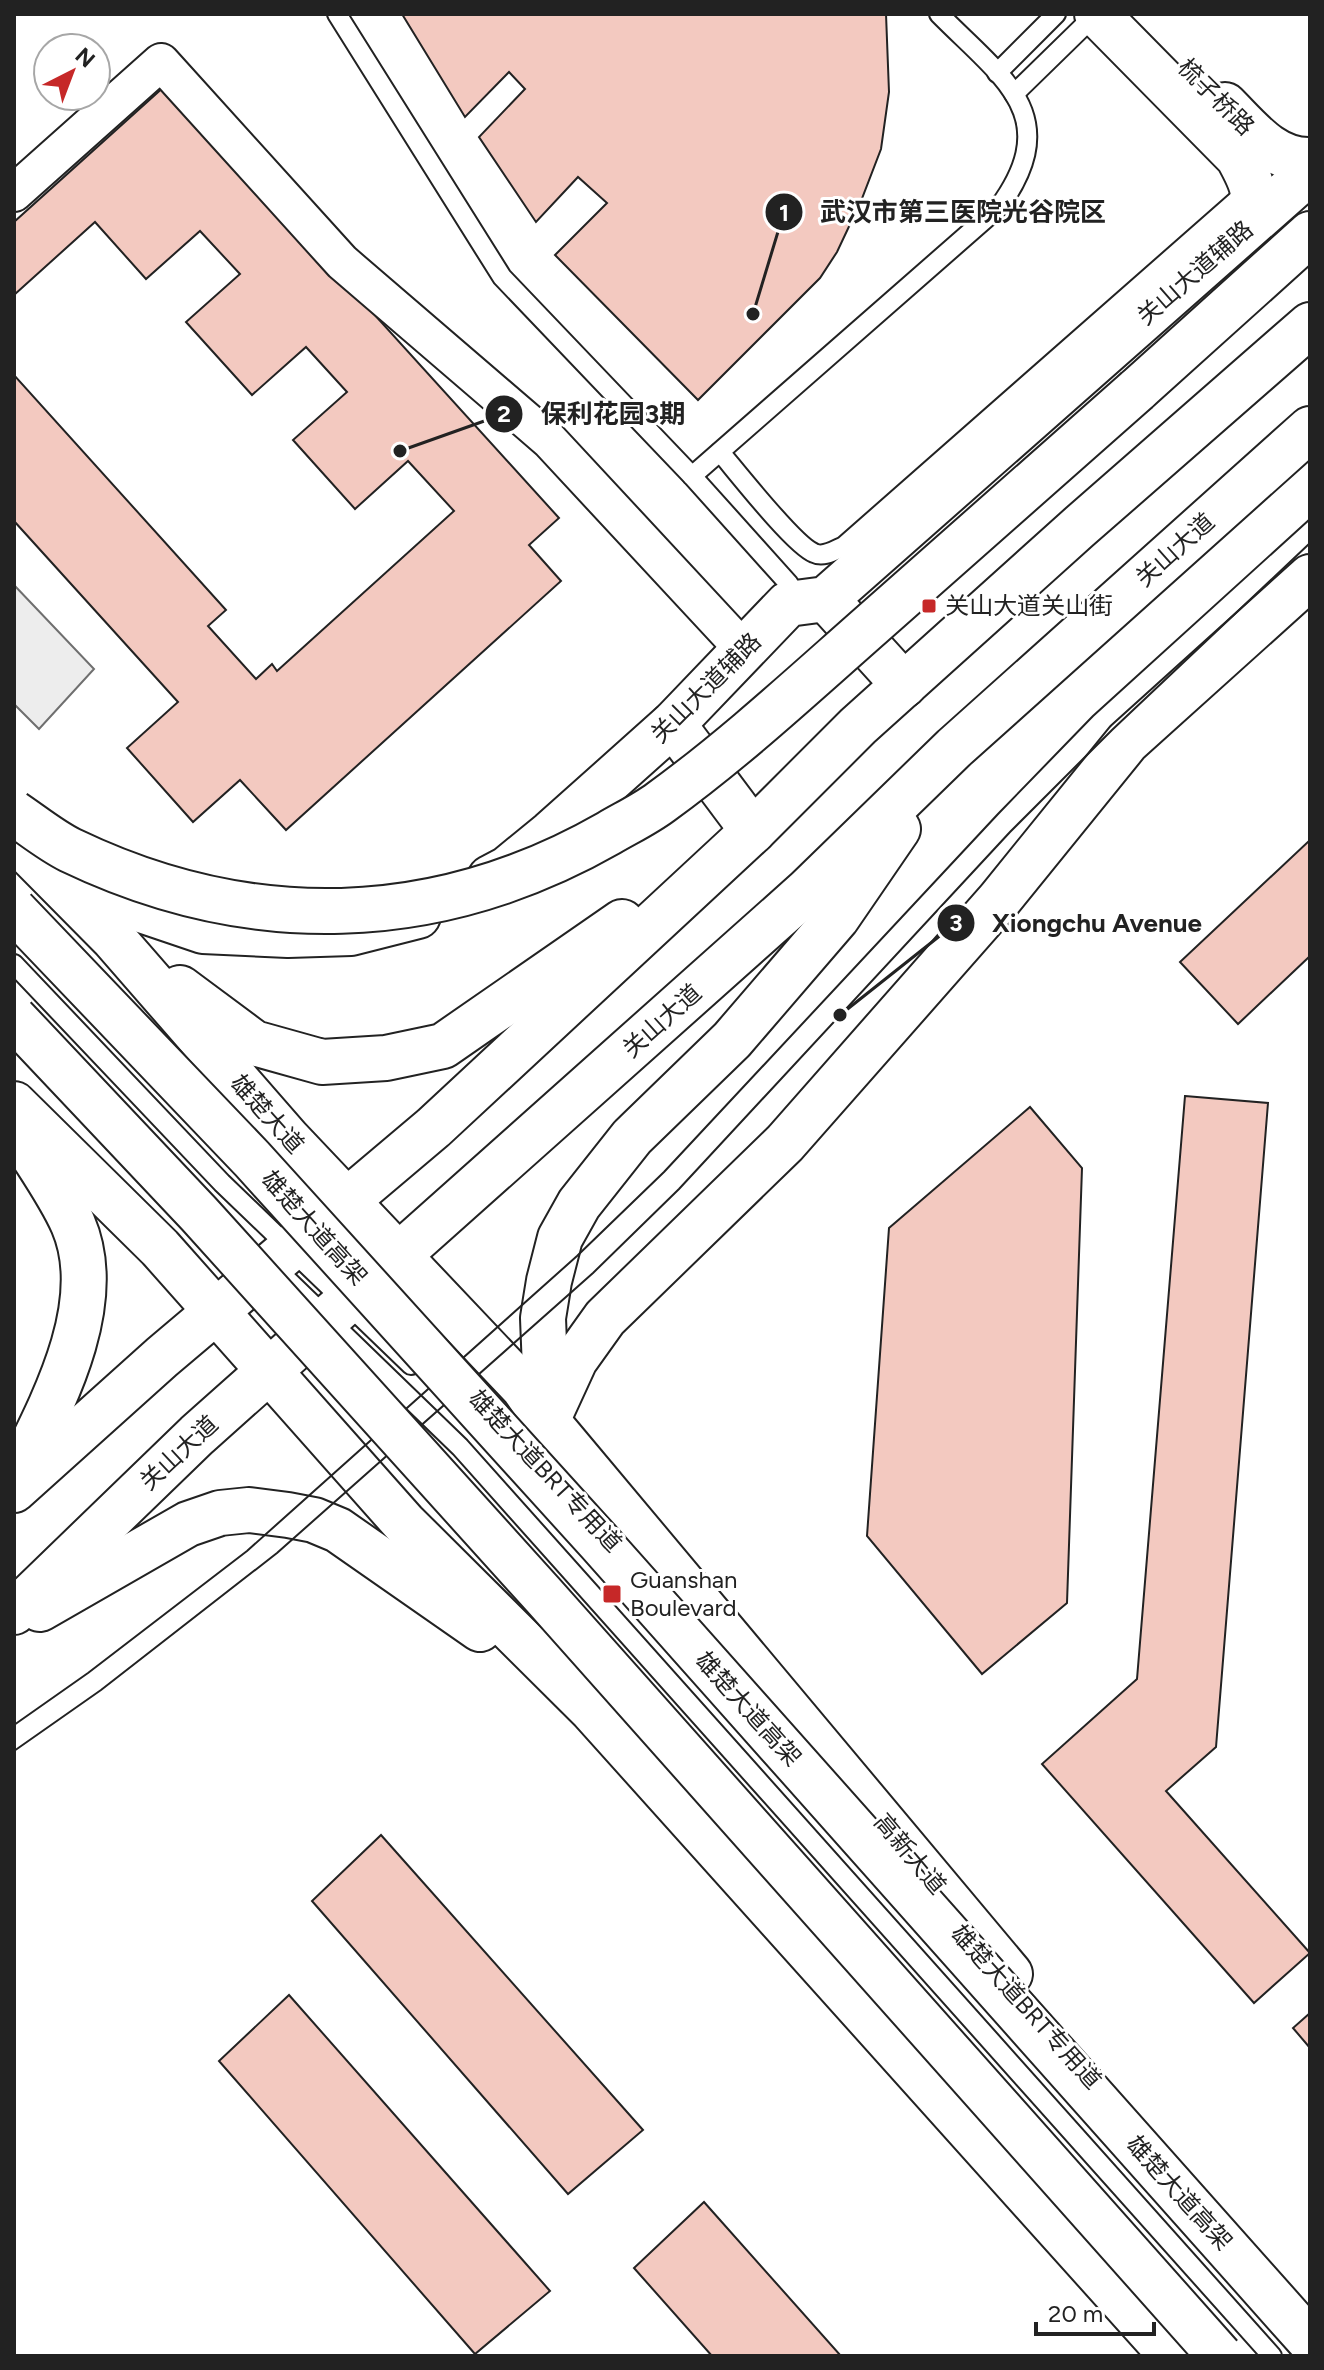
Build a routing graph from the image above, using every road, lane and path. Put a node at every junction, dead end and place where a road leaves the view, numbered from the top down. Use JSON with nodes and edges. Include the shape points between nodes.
{"nodes":[{"id":1,"x":337,"y":14,"type":"edge"},
{"id":2,"x":939,"y":14,"type":"edge"},
{"id":3,"x":1056,"y":14,"type":"edge"},
{"id":4,"x":1097,"y":14,"type":"edge"},
{"id":5,"x":1133,"y":14,"type":"edge"},
{"id":6,"x":997,"y":73,"type":"junction"},
{"id":7,"x":1014,"y":94,"type":"junction"},
{"id":8,"x":1284,"y":170,"type":"edge"},
{"id":9,"x":14,"y":193,"type":"edge"},
{"id":10,"x":1310,"y":234,"type":"edge"},
{"id":11,"x":1233,"y":239,"type":"junction"},
{"id":12,"x":1310,"y":325,"type":"edge"},
{"id":13,"x":1310,"y":429,"type":"edge"},
{"id":14,"x":720,"y":452,"type":"junction"},
{"id":15,"x":692,"y":476,"type":"junction"},
{"id":16,"x":1310,"y":577,"type":"edge"},
{"id":17,"x":807,"y":602,"type":"junction"},
{"id":18,"x":744,"y":650,"type":"junction"},
{"id":19,"x":904,"y":685,"type":"junction"},
{"id":20,"x":673,"y":724,"type":"junction"},
{"id":21,"x":954,"y":748,"type":"junction"},
{"id":22,"x":14,"y":813,"type":"edge"},
{"id":23,"x":753,"y":831,"type":"junction"},
{"id":24,"x":14,"y":836,"type":"edge"},
{"id":25,"x":14,"y":910,"type":"edge"},
{"id":26,"x":113,"y":938,"type":"junction"},
{"id":27,"x":14,"y":964,"type":"edge"},
{"id":28,"x":14,"y":1005,"type":"edge"},
{"id":29,"x":14,"y":1018,"type":"edge"},
{"id":30,"x":14,"y":1104,"type":"edge"},
{"id":31,"x":14,"y":1124,"type":"edge"},
{"id":32,"x":347,"y":1201,"type":"junction"},
{"id":33,"x":268,"y":1253,"type":"junction"},
{"id":34,"x":399,"y":1256,"type":"junction"},
{"id":35,"x":216,"y":1311,"type":"junction"},
{"id":36,"x":337,"y":1311,"type":"junction"},
{"id":37,"x":269,"y":1372,"type":"junction"},
{"id":38,"x":535,"y":1404,"type":"junction"},
{"id":39,"x":14,"y":1481,"type":"edge"},
{"id":40,"x":14,"y":1490,"type":"edge"},
{"id":41,"x":14,"y":1612,"type":"edge"},
{"id":42,"x":14,"y":1625,"type":"edge"},
{"id":43,"x":592,"y":1710,"type":"junction"},
{"id":44,"x":1310,"y":2310,"type":"edge"},
{"id":45,"x":1310,"y":2341,"type":"edge"},
{"id":46,"x":1172,"y":2356,"type":"edge"},
{"id":47,"x":1220,"y":2356,"type":"edge"},
{"id":48,"x":1272,"y":2356,"type":"edge"},
{"id":49,"x":1304,"y":2356,"type":"edge"}],
"edges":[{"from":1,"to":15,"type":"lane","via":[[502,277]]},
{"from":2,"to":6,"type":"lane"},
{"from":3,"to":6,"type":"lane"},
{"from":4,"to":7,"type":"lane"},
{"from":4,"to":8,"type":"main road","via":[[1238,157]]},
{"from":5,"to":8,"type":"main road","name":"梳子桥路"},
{"from":6,"to":7,"type":"lane"},
{"from":7,"to":14,"type":"lane","via":[[1029,133],[1015,184],[999,207]]},
{"from":8,"to":11,"type":"main road","name":"关山大道辅路"},
{"from":8,"to":11,"type":"main road"},
{"from":8,"to":14,"type":"lane","via":[[844,546],[824,555],[814,553]]},
{"from":9,"to":18,"type":"street","via":[[161,62],[342,262],[549,440]]},
{"from":10,"to":22,"type":"main road","bridge":true,"via":[[746,736],[658,804],[565,858],[520,877],[407,907],[314,913],[235,904],[153,885],[67,848]]},
{"from":11,"to":17,"type":"main road","name":"关山大道辅路"},
{"from":12,"to":19,"type":"main road"},
{"from":13,"to":21,"type":"main road","name":"关山大道"},
{"from":14,"to":15,"type":"lane"},
{"from":15,"to":17,"type":"lane"},
{"from":16,"to":38,"type":"main road","via":[[1127,742],[999,900],[785,1143],[605,1318]]},
{"from":17,"to":18,"type":"main road","name":"关山大道辅路"},
{"from":17,"to":19,"type":"main road"},
{"from":18,"to":20,"type":"main road","name":"关山大道辅路"},
{"from":19,"to":23,"type":"main road"},
{"from":20,"to":23,"type":"main road"},
{"from":20,"to":24,"type":"main road","name":"关山大道辅路","via":[[507,869],[414,919],[351,933],[203,931],[138,909]]},
{"from":21,"to":34,"type":"main road","name":"关山大道","via":[[807,891]]},
{"from":21,"to":38,"type":"main road","via":[[837,918],[732,1040],[632,1137],[579,1204],[560,1238],[549,1281]]},
{"from":23,"to":26,"type":"main road","via":[[443,1046],[386,1058],[322,1062],[254,1043]]},
{"from":23,"to":32,"type":"main road"},
{"from":24,"to":26,"type":"main road","name":"雄楚大道"},
{"from":25,"to":45,"type":"main road","name":"雄楚大道高架","bridge":true,"via":[[263,1170]]},
{"from":26,"to":32,"type":"main road","name":"雄楚大道"},
{"from":27,"to":33,"type":"lane","name":"雄楚大道BRT专用道","via":[[222,1183]]},
{"from":28,"to":33,"type":"lane","name":"雄楚大道BRT专用道"},
{"from":29,"to":47,"type":"main road","bridge":true,"via":[[513,1561]]},
{"from":30,"to":35,"type":"main road"},
{"from":31,"to":39,"type":"main road","via":[[73,1224],[84,1286],[73,1351],[60,1389]]},
{"from":32,"to":33,"type":"main road"},
{"from":32,"to":34,"type":"main road","name":"雄楚大道"},
{"from":33,"to":35,"type":"main road"},
{"from":33,"to":36,"type":"lane","name":"雄楚大道BRT专用道"},
{"from":34,"to":36,"type":"main road","name":"关山大道"},
{"from":34,"to":38,"type":"main road","name":"雄楚大道"},
{"from":35,"to":37,"type":"main road"},
{"from":35,"to":40,"type":"main road"},
{"from":36,"to":37,"type":"main road","name":"关山大道"},
{"from":36,"to":48,"type":"lane","name":"雄楚大道BRT专用道"},
{"from":36,"to":49,"type":"lane","name":"雄楚大道BRT专用道","via":[[428,1381],[479,1430]]},
{"from":37,"to":41,"type":"main road","name":"关山大道"},
{"from":37,"to":43,"type":"main road","via":[[404,1523]]},
{"from":38,"to":44,"type":"main road","name":"高新大道","via":[[1006,1969]]},
{"from":42,"to":43,"type":"main road","via":[[188,1524],[249,1510],[288,1515],[338,1530]]},
{"from":43,"to":46,"type":"main road"}]}
